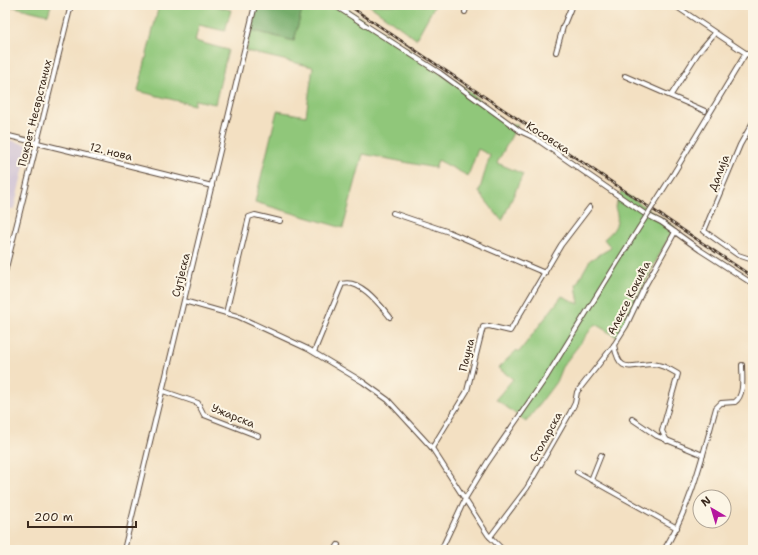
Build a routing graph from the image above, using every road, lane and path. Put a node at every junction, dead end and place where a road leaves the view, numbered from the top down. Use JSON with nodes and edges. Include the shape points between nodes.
{"nodes":[{"id":1,"x":71,"y":5,"type":"edge"},
{"id":2,"x":255,"y":5,"type":"edge"},
{"id":3,"x":334,"y":5,"type":"edge"},
{"id":4,"x":467,"y":5,"type":"edge"},
{"id":5,"x":572,"y":5,"type":"edge"},
{"id":6,"x":674,"y":5,"type":"edge"},
{"id":7,"x":465,"y":12,"type":"dead end"},
{"id":8,"x":715,"y":33,"type":"junction"},
{"id":9,"x":556,"y":52,"type":"dead end"},
{"id":10,"x":746,"y":53,"type":"junction"},
{"id":11,"x":753,"y":58,"type":"edge"},
{"id":12,"x":625,"y":76,"type":"dead end"},
{"id":13,"x":671,"y":96,"type":"junction"},
{"id":14,"x":705,"y":111,"type":"dead end"},
{"id":15,"x":753,"y":122,"type":"edge"},
{"id":16,"x":5,"y":135,"type":"edge"},
{"id":17,"x":37,"y":143,"type":"junction"},
{"id":18,"x":212,"y":186,"type":"junction"},
{"id":19,"x":590,"y":207,"type":"dead end"},
{"id":20,"x":393,"y":213,"type":"dead end"},
{"id":21,"x":280,"y":221,"type":"dead end"},
{"id":22,"x":675,"y":232,"type":"junction"},
{"id":23,"x":753,"y":260,"type":"edge"},
{"id":24,"x":5,"y":272,"type":"edge"},
{"id":25,"x":545,"y":273,"type":"junction"},
{"id":26,"x":753,"y":284,"type":"edge"},
{"id":27,"x":184,"y":301,"type":"junction"},
{"id":28,"x":226,"y":313,"type":"junction"},
{"id":29,"x":390,"y":317,"type":"dead end"},
{"id":30,"x":614,"y":345,"type":"junction"},
{"id":31,"x":314,"y":352,"type":"junction"},
{"id":32,"x":742,"y":365,"type":"dead end"},
{"id":33,"x":163,"y":391,"type":"junction"},
{"id":34,"x":632,"y":418,"type":"dead end"},
{"id":35,"x":258,"y":436,"type":"dead end"},
{"id":36,"x":667,"y":441,"type":"junction"},
{"id":37,"x":432,"y":448,"type":"junction"},
{"id":38,"x":601,"y":455,"type":"dead end"},
{"id":39,"x":703,"y":455,"type":"junction"},
{"id":40,"x":577,"y":472,"type":"dead end"},
{"id":41,"x":591,"y":480,"type":"junction"},
{"id":42,"x":466,"y":499,"type":"junction"},
{"id":43,"x":677,"y":528,"type":"junction"},
{"id":44,"x":490,"y":537,"type":"junction"},
{"id":45,"x":338,"y":545,"type":"dead end"},
{"id":46,"x":124,"y":550,"type":"edge"},
{"id":47,"x":335,"y":550,"type":"edge"},
{"id":48,"x":442,"y":550,"type":"edge"},
{"id":49,"x":503,"y":550,"type":"edge"},
{"id":50,"x":664,"y":550,"type":"edge"}],
"edges":[{"from":1,"to":17,"type":"street","name":"Покрет Несврстаних"},
{"from":2,"to":18,"type":"street","name":"Сутјеска"},
{"from":3,"to":22,"type":"street","name":"Косовска","via":[[440,73],[520,131],[535,138]]},
{"from":4,"to":7,"type":"street"},
{"from":5,"to":9,"type":"street"},
{"from":6,"to":8,"type":"street"},
{"from":8,"to":10,"type":"street"},
{"from":8,"to":13,"type":"street","via":[[698,53]]},
{"from":10,"to":11,"type":"street"},
{"from":10,"to":42,"type":"street","bridge":true,"via":[[547,376],[487,463]]},
{"from":12,"to":13,"type":"street"},
{"from":13,"to":14,"type":"street"},
{"from":15,"to":23,"type":"street","name":"Далија","via":[[740,145],[704,231],[738,255]]},
{"from":16,"to":17,"type":"street","name":"12. нова"},
{"from":17,"to":18,"type":"street","name":"12. нова"},
{"from":17,"to":24,"type":"street","name":"Покрет Несврстаних"},
{"from":18,"to":27,"type":"street","name":"Сутјеска"},
{"from":19,"to":25,"type":"street","name":"Пауна","via":[[561,245]]},
{"from":20,"to":25,"type":"street","via":[[449,232]]},
{"from":21,"to":28,"type":"street","via":[[255,215],[250,217]]},
{"from":22,"to":26,"type":"street","name":"Косовска"},
{"from":22,"to":30,"type":"street","name":"Алексе Кокића"},
{"from":25,"to":37,"type":"street","name":"Пауна","via":[[510,330],[483,327],[467,391]]},
{"from":27,"to":28,"type":"street"},
{"from":27,"to":33,"type":"street","name":"Сутјеска"},
{"from":28,"to":31,"type":"street"},
{"from":29,"to":31,"type":"street","via":[[369,293],[344,283],[337,293]]},
{"from":30,"to":36,"type":"street","name":"Алексе Кокића","via":[[617,359],[622,364],[635,367],[651,364],[669,368],[678,374],[662,431]]},
{"from":30,"to":44,"type":"street","name":"Столарска","via":[[577,392],[570,413],[527,488]]},
{"from":31,"to":37,"type":"street","via":[[388,400]]},
{"from":32,"to":39,"type":"street","via":[[740,396],[735,402],[718,405]]},
{"from":33,"to":35,"type":"street","name":"Ужарска","via":[[198,403],[204,415]]},
{"from":33,"to":46,"type":"street","name":"Сутјеска"},
{"from":34,"to":36,"type":"street"},
{"from":36,"to":39,"type":"street"},
{"from":37,"to":42,"type":"street"},
{"from":38,"to":41,"type":"street"},
{"from":39,"to":43,"type":"street","via":[[693,491]]},
{"from":40,"to":41,"type":"street"},
{"from":41,"to":43,"type":"street"},
{"from":42,"to":44,"type":"street"},
{"from":42,"to":48,"type":"street"},
{"from":43,"to":50,"type":"street"},
{"from":44,"to":49,"type":"street"},
{"from":45,"to":47,"type":"street"}]}
